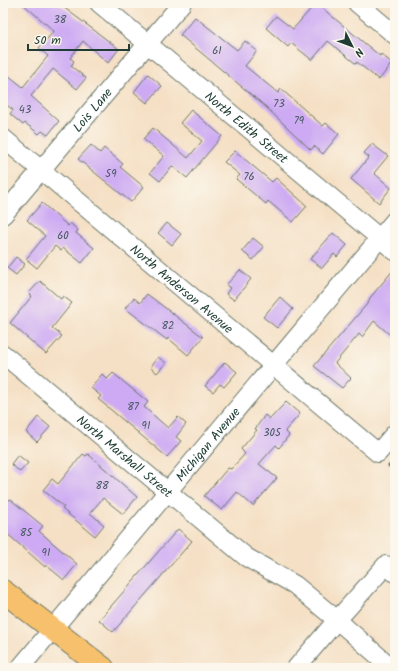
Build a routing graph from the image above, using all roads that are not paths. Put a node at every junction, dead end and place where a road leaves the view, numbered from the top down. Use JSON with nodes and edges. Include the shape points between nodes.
{"nodes":[{"id":1,"x":99,"y":3,"type":"edge"},
{"id":2,"x":182,"y":3,"type":"edge"},
{"id":3,"x":357,"y":3,"type":"edge"},
{"id":4,"x":395,"y":35,"type":"edge"},
{"id":5,"x":148,"y":44,"type":"junction"},
{"id":6,"x":3,"y":138,"type":"edge"},
{"id":7,"x":41,"y":170,"type":"junction"},
{"id":8,"x":3,"y":215,"type":"edge"},
{"id":9,"x":395,"y":220,"type":"edge"},
{"id":10,"x":380,"y":238,"type":"junction"},
{"id":11,"x":395,"y":251,"type":"edge"},
{"id":12,"x":3,"y":354,"type":"edge"},
{"id":13,"x":273,"y":365,"type":"junction"},
{"id":14,"x":395,"y":433,"type":"edge"},
{"id":15,"x":167,"y":492,"type":"junction"},
{"id":16,"x":395,"y":573,"type":"edge"},
{"id":17,"x":3,"y":591,"type":"edge"},
{"id":18,"x":337,"y":620,"type":"junction"},
{"id":19,"x":52,"y":630,"type":"junction"},
{"id":20,"x":20,"y":668,"type":"edge"},
{"id":21,"x":103,"y":668,"type":"edge"},
{"id":22,"x":296,"y":668,"type":"edge"},
{"id":23,"x":392,"y":668,"type":"edge"}],
"edges":[{"from":1,"to":5,"type":"street","name":"North Edith Street"},
{"from":2,"to":5,"type":"street","name":"Lois Lane"},
{"from":3,"to":4,"type":"street"},
{"from":5,"to":7,"type":"street","name":"Lois Lane"},
{"from":5,"to":10,"type":"street","name":"North Edith Street"},
{"from":6,"to":7,"type":"street","name":"North Anderson Avenue"},
{"from":7,"to":8,"type":"street","name":"Lois Lane"},
{"from":7,"to":13,"type":"street","name":"North Anderson Avenue"},
{"from":9,"to":10,"type":"street","name":"Michigan Avenue"},
{"from":10,"to":11,"type":"street","name":"North Edith Street"},
{"from":10,"to":13,"type":"street","name":"Michigan Avenue"},
{"from":12,"to":15,"type":"street","name":"North Marshall Street"},
{"from":13,"to":14,"type":"street","name":"North Anderson Avenue","via":[[378,453]]},
{"from":13,"to":15,"type":"street","name":"Michigan Avenue"},
{"from":15,"to":18,"type":"street","name":"North Marshall Street","via":[[246,557],[295,585]]},
{"from":15,"to":19,"type":"street","name":"Michigan Avenue"},
{"from":16,"to":18,"type":"street","via":[[386,564]]},
{"from":17,"to":19,"type":"main road"},
{"from":18,"to":22,"type":"street"},
{"from":18,"to":23,"type":"street","name":"North Marshall Street"},
{"from":19,"to":20,"type":"street","name":"Michigan Avenue"},
{"from":19,"to":21,"type":"main road"}]}
